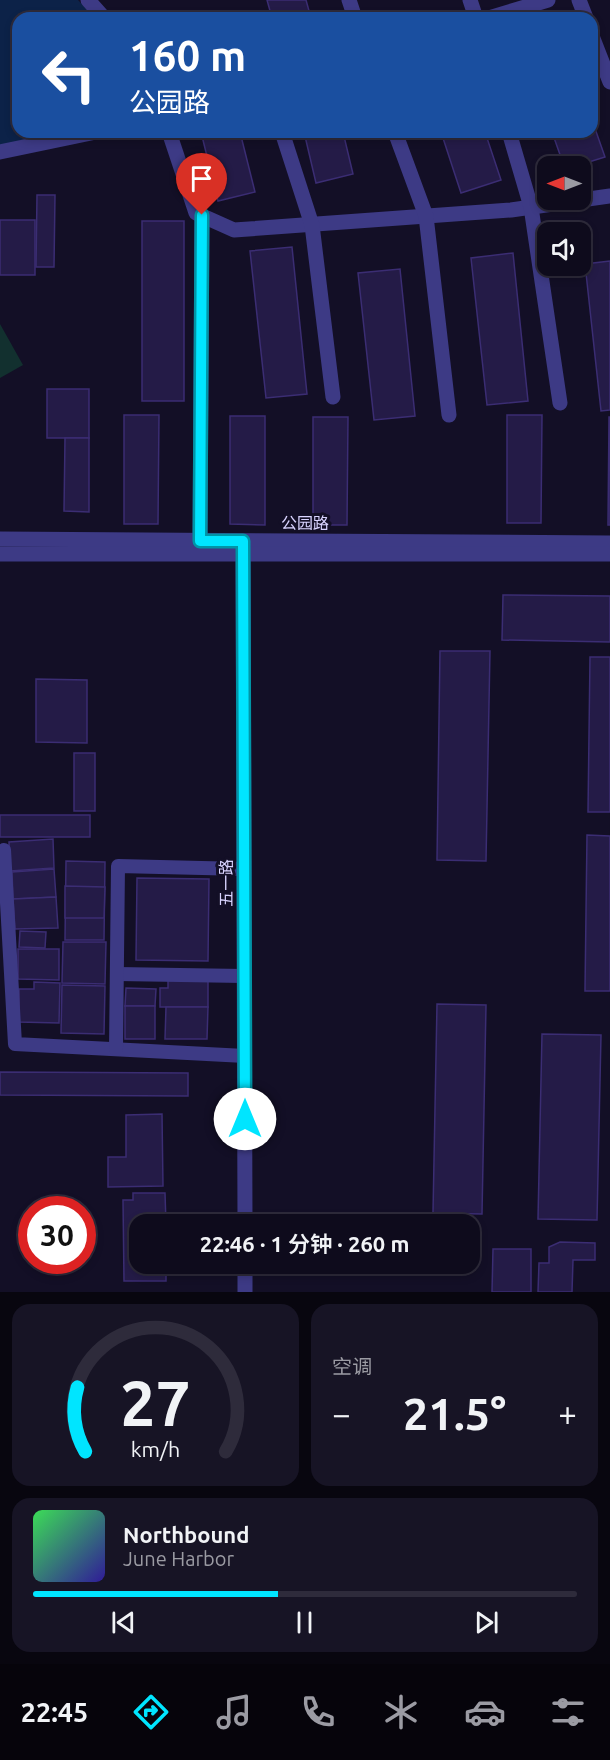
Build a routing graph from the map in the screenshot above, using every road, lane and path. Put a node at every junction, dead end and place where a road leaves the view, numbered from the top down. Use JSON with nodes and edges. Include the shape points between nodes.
{"nodes":[{"id":1,"x":88,"y":0,"type":"edge"},
{"id":2,"x":548,"y":0,"type":"edge"},
{"id":3,"x":99,"y":12,"type":"edge"},
{"id":4,"x":509,"y":12,"type":"edge"},
{"id":5,"x":598,"y":51,"type":"edge"},
{"id":6,"x":610,"y":82,"type":"edge"},
{"id":7,"x":67,"y":138,"type":"edge"},
{"id":8,"x":171,"y":138,"type":"edge"},
{"id":9,"x":284,"y":138,"type":"edge"},
{"id":10,"x":397,"y":138,"type":"edge"},
{"id":11,"x":511,"y":138,"type":"edge"},
{"id":12,"x":0,"y":152,"type":"edge"},
{"id":13,"x":610,"y":196,"type":"edge"},
{"id":14,"x":531,"y":207,"type":"junction"},
{"id":15,"x":202,"y":215,"type":"junction"},
{"id":16,"x":426,"y":216,"type":"junction"},
{"id":17,"x":312,"y":225,"type":"junction"},
{"id":18,"x":333,"y":397,"type":"dead end"},
{"id":19,"x":560,"y":403,"type":"dead end"},
{"id":20,"x":449,"y":416,"type":"dead end"},
{"id":21,"x":0,"y":539,"type":"edge"},
{"id":22,"x":200,"y":541,"type":"junction"},
{"id":23,"x":610,"y":543,"type":"edge"},
{"id":24,"x":243,"y":548,"type":"junction"},
{"id":25,"x":0,"y":554,"type":"edge"},
{"id":26,"x":610,"y":554,"type":"edge"},
{"id":27,"x":4,"y":850,"type":"dead end"},
{"id":28,"x":244,"y":868,"type":"junction"},
{"id":29,"x":117,"y":974,"type":"junction"},
{"id":30,"x":244,"y":976,"type":"junction"},
{"id":31,"x":116,"y":1049,"type":"junction"},
{"id":32,"x":245,"y":1056,"type":"junction"},
{"id":33,"x":245,"y":1214,"type":"edge"},
{"id":34,"x":245,"y":1274,"type":"edge"},
{"id":35,"x":245,"y":1292,"type":"edge"}],
"edges":[{"from":1,"to":3,"type":"street"},
{"from":2,"to":4,"type":"street"},
{"from":5,"to":6,"type":"street"},
{"from":7,"to":12,"type":"street"},
{"from":8,"to":15,"type":"street","via":[[196,213]]},
{"from":9,"to":17,"type":"street"},
{"from":10,"to":16,"type":"street"},
{"from":11,"to":14,"type":"street"},
{"from":13,"to":14,"type":"street"},
{"from":14,"to":16,"type":"street"},
{"from":14,"to":19,"type":"street"},
{"from":15,"to":17,"type":"street","via":[[234,231]]},
{"from":15,"to":22,"type":"street"},
{"from":16,"to":17,"type":"street"},
{"from":16,"to":20,"type":"street"},
{"from":17,"to":18,"type":"street"},
{"from":21,"to":22,"type":"street","name":"公园路"},
{"from":22,"to":24,"type":"street","name":"公园路"},
{"from":23,"to":24,"type":"street","name":"公园路"},
{"from":24,"to":25,"type":"street"},
{"from":24,"to":26,"type":"street"},
{"from":24,"to":28,"type":"street","name":"五一路"},
{"from":27,"to":31,"type":"lane","via":[[15,1044]]},
{"from":28,"to":29,"type":"lane","via":[[118,866]]},
{"from":28,"to":30,"type":"street","name":"五一路"},
{"from":29,"to":30,"type":"lane"},
{"from":29,"to":31,"type":"lane"},
{"from":30,"to":32,"type":"street","name":"五一路"},
{"from":31,"to":32,"type":"lane"},
{"from":32,"to":33,"type":"street","name":"五一路"},
{"from":34,"to":35,"type":"street"}]}
